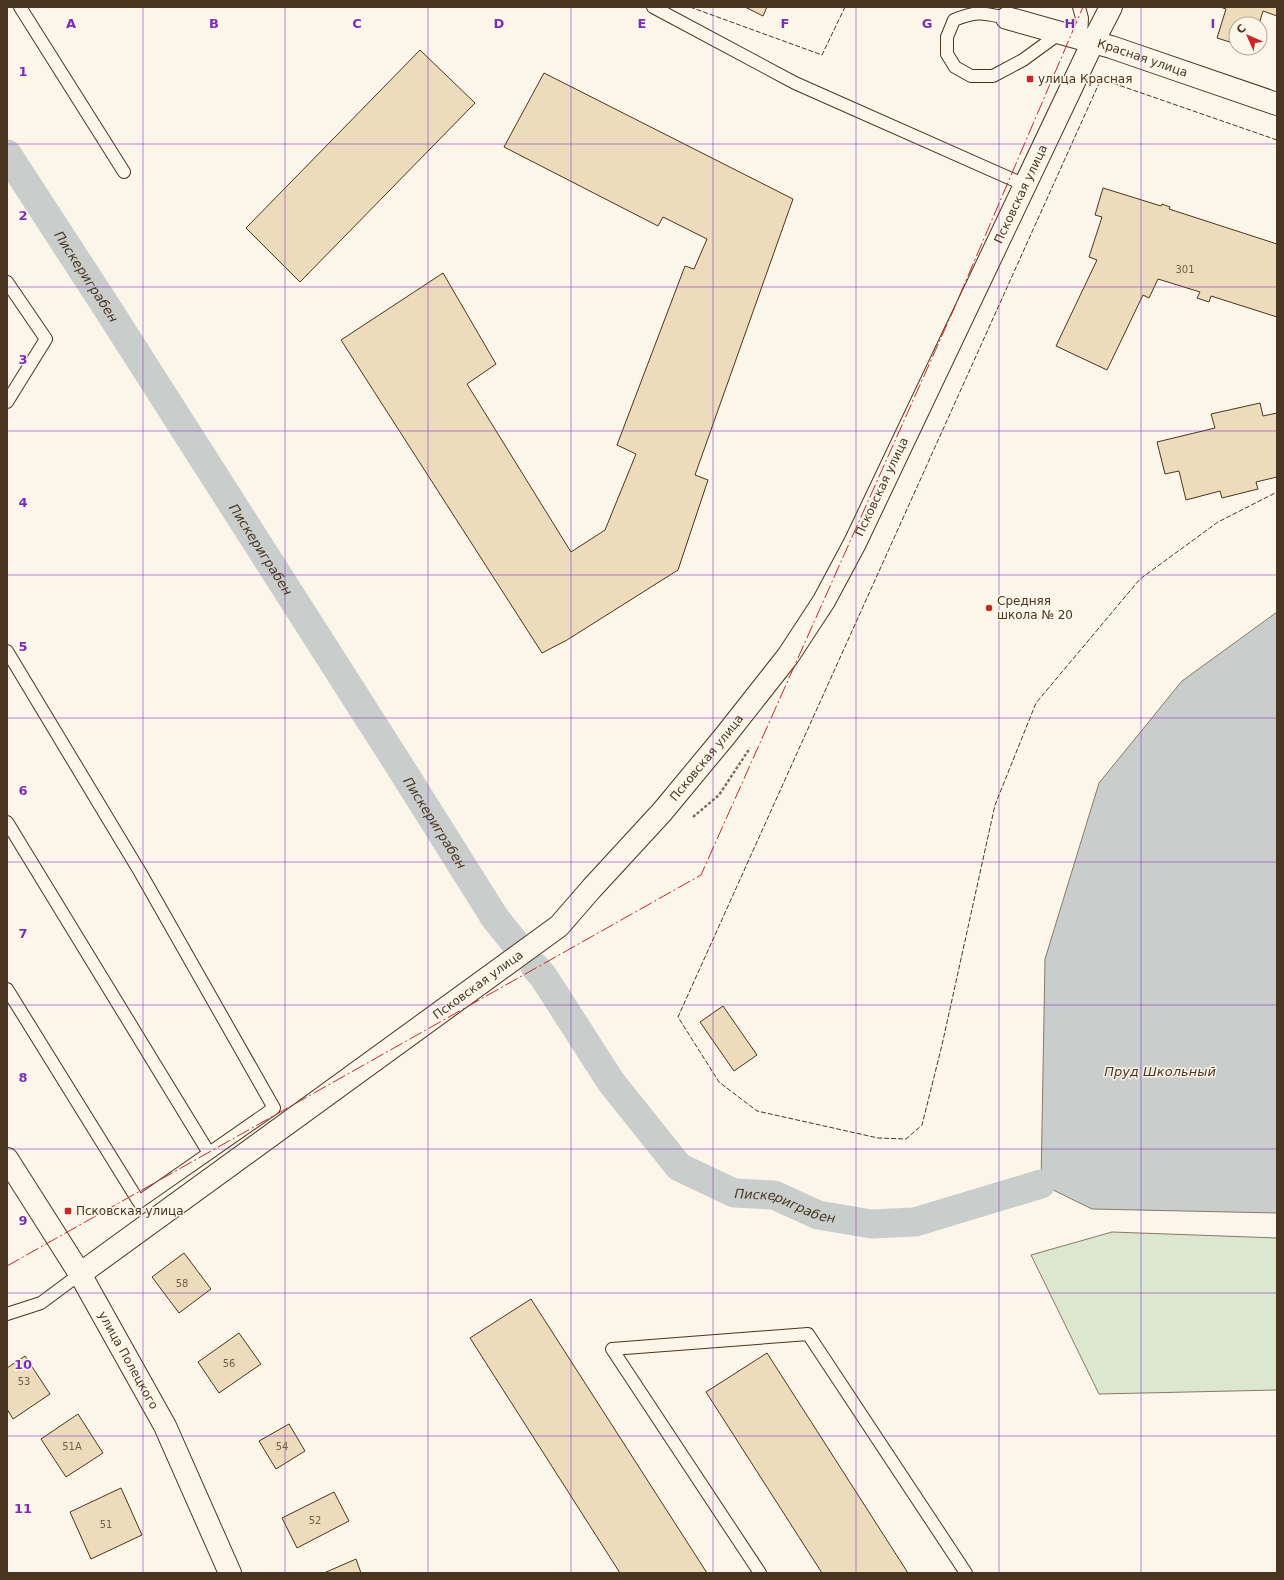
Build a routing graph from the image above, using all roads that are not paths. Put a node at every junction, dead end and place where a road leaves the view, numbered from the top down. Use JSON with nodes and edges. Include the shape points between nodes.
{"nodes":[{"id":1,"x":20,"y":7,"type":"edge"},
{"id":2,"x":653,"y":7,"type":"edge"},
{"id":3,"x":1079,"y":7,"type":"edge"},
{"id":4,"x":1111,"y":7,"type":"edge"},
{"id":5,"x":1007,"y":18,"type":"joint"},
{"id":6,"x":1060,"y":33,"type":"junction"},
{"id":7,"x":1087,"y":40,"type":"junction"},
{"id":8,"x":1277,"y":104,"type":"edge"},
{"id":9,"x":124,"y":172,"type":"dead end"},
{"id":10,"x":1025,"y":185,"type":"junction"},
{"id":11,"x":7,"y":282,"type":"edge"},
{"id":12,"x":7,"y":402,"type":"edge"},
{"id":13,"x":7,"y":652,"type":"edge"},
{"id":14,"x":7,"y":822,"type":"edge"},
{"id":15,"x":7,"y":989,"type":"edge"},
{"id":16,"x":209,"y":1153,"type":"junction"},
{"id":17,"x":7,"y":1159,"type":"edge"},
{"id":18,"x":80,"y":1274,"type":"junction"},
{"id":19,"x":7,"y":1314,"type":"edge"},
{"id":20,"x":230,"y":1573,"type":"edge"},
{"id":21,"x":760,"y":1573,"type":"edge"},
{"id":22,"x":966,"y":1573,"type":"edge"}],
"edges":[{"from":1,"to":9,"type":"lane"},
{"from":2,"to":10,"type":"lane","via":[[795,83]]},
{"from":3,"to":7,"type":"lane"},
{"from":4,"to":7,"type":"street","name":"Псковская улица"},
{"from":5,"to":6,"type":"street","name":"Красная улица"},
{"from":5,"to":6,"type":"lane","via":[[984,13],[969,14],[954,20],[947,37],[947,54],[955,67],[971,76],[993,76],[1023,60]]},
{"from":6,"to":7,"type":"street","name":"Красная улица"},
{"from":7,"to":8,"type":"street","name":"Красная улица"},
{"from":7,"to":10,"type":"street","name":"Псковская улица"},
{"from":10,"to":18,"type":"street","name":"Псковская улица","via":[[855,543],[824,601],[788,656],[662,812],[560,926]]},
{"from":11,"to":12,"type":"lane","via":[[46,339]]},
{"from":13,"to":16,"type":"lane","via":[[140,872],[274,1108]]},
{"from":14,"to":16,"type":"lane"},
{"from":15,"to":16,"type":"lane","via":[[139,1202]]},
{"from":17,"to":18,"type":"street","name":"улица Полецкого"},
{"from":18,"to":19,"type":"lane","via":[[41,1303]]},
{"from":18,"to":20,"type":"street","name":"улица Полецкого","via":[[165,1426]]},
{"from":21,"to":22,"type":"lane","via":[[612,1349],[808,1334]]}]}
